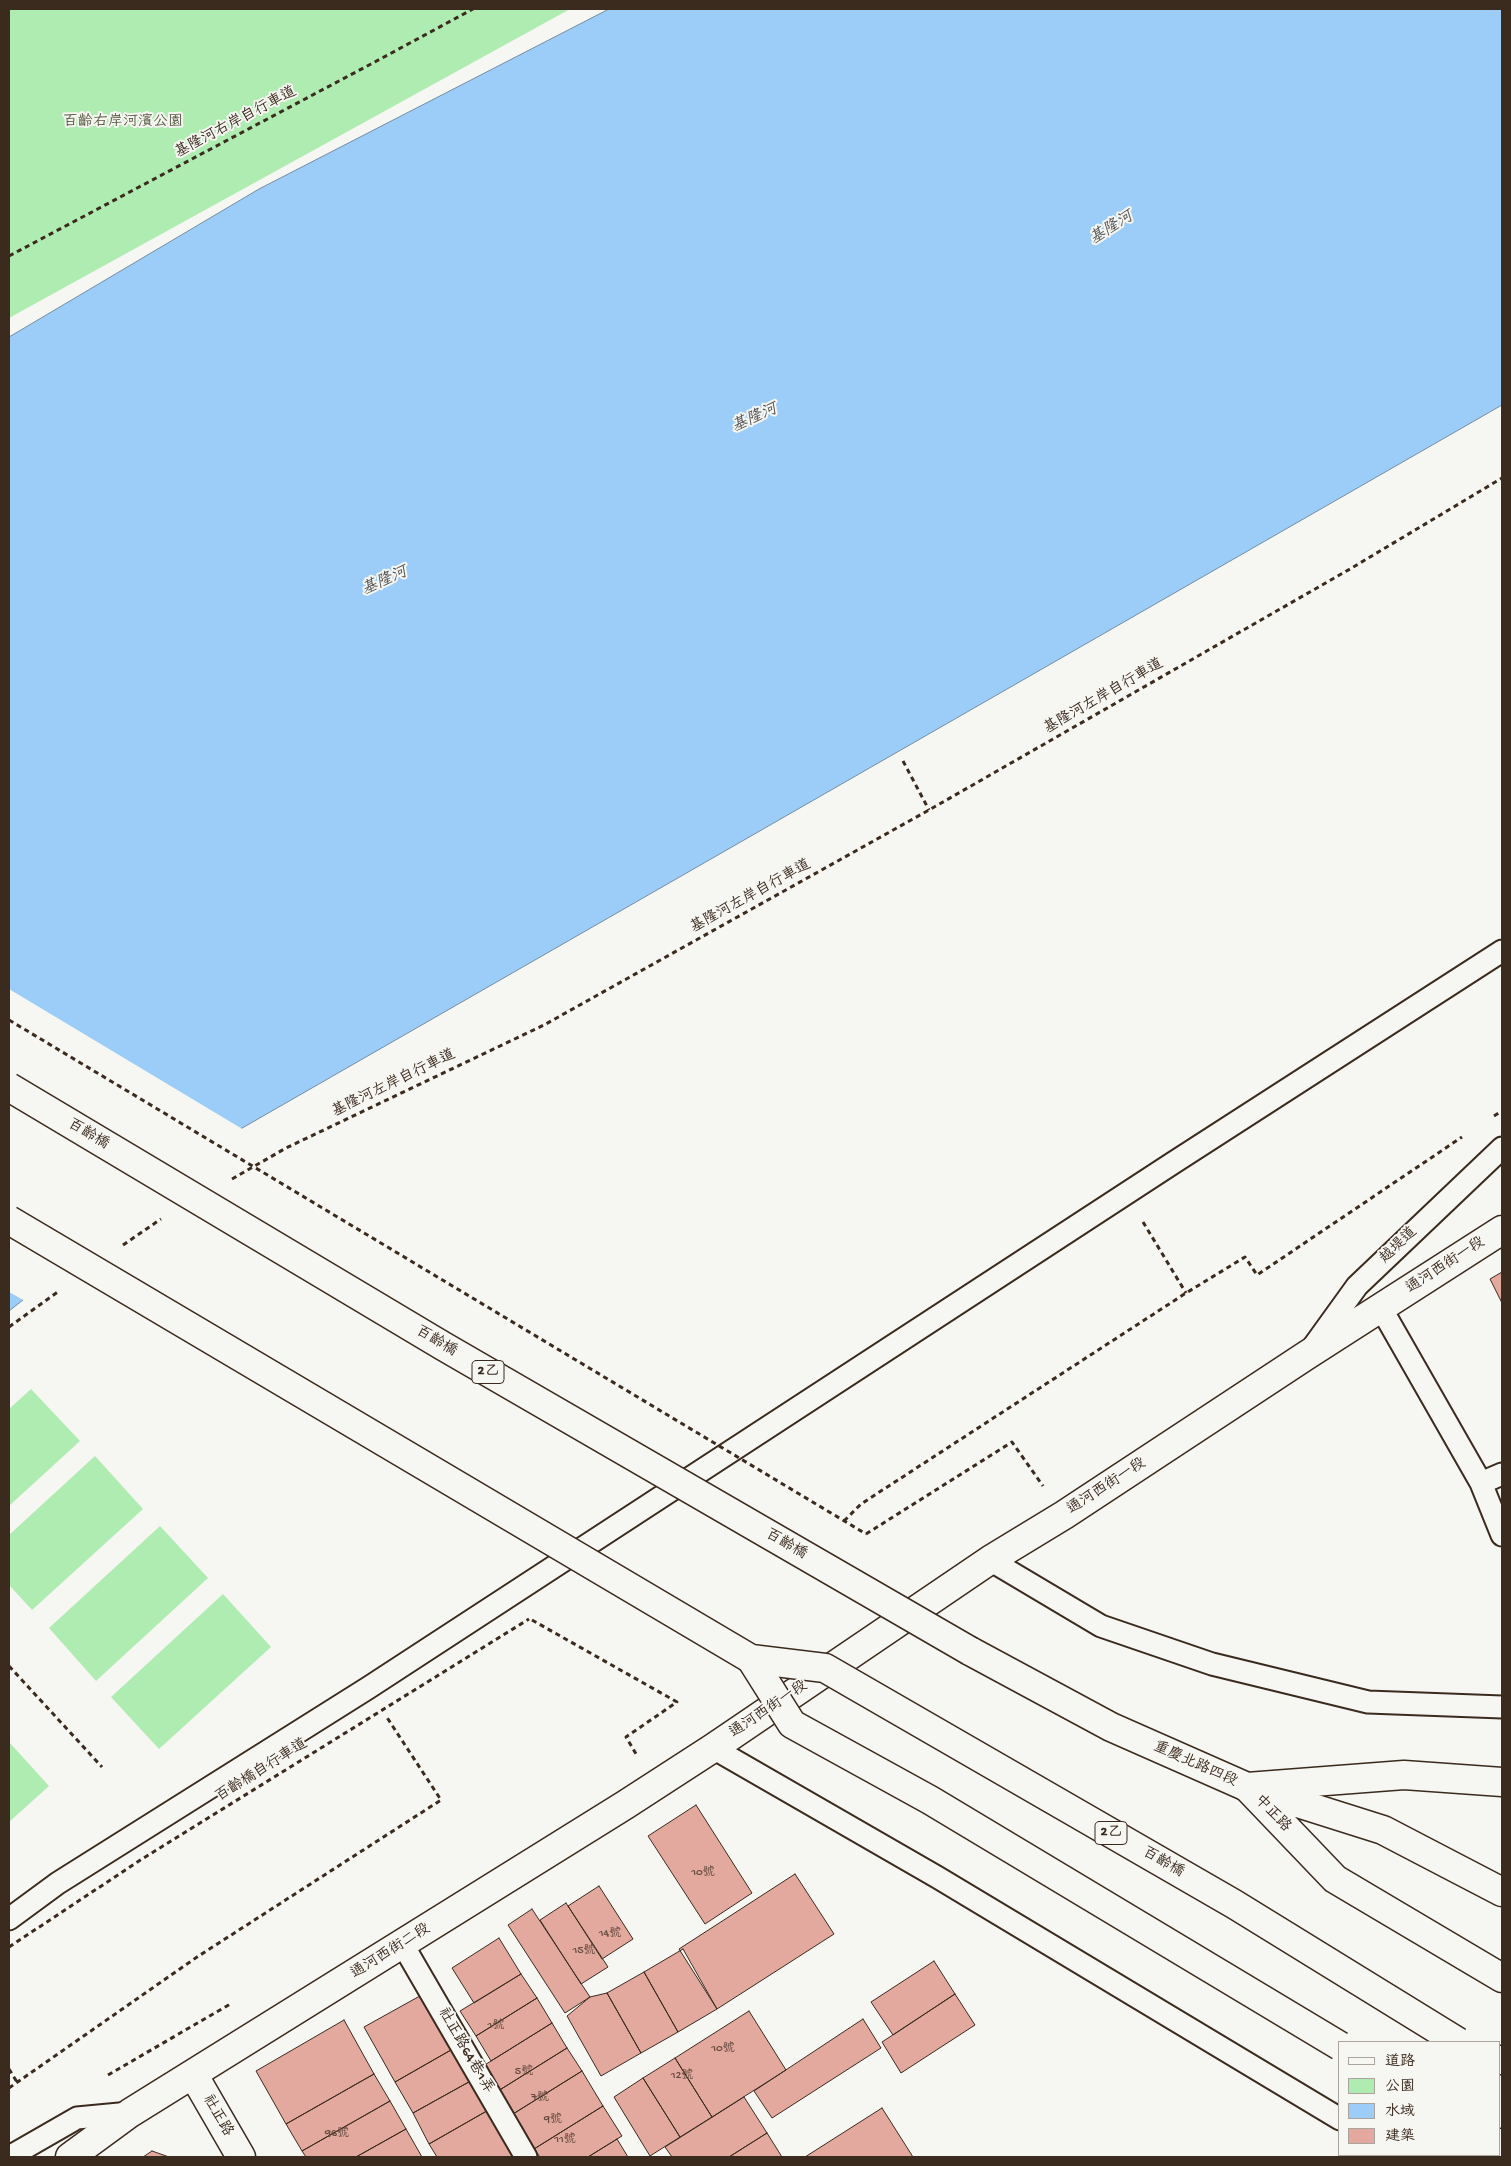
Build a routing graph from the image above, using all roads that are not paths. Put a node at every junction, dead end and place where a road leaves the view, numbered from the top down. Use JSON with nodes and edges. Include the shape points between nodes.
{"nodes":[{"id":1,"x":1502,"y":951,"type":"edge"},
{"id":2,"x":9,"y":1088,"type":"edge"},
{"id":3,"x":1502,"y":1148,"type":"edge"},
{"id":4,"x":9,"y":1220,"type":"edge"},
{"id":5,"x":1502,"y":1230,"type":"edge"},
{"id":6,"x":1381,"y":1308,"type":"junction"},
{"id":7,"x":1307,"y":1355,"type":"junction"},
{"id":8,"x":1502,"y":1474,"type":"edge"},
{"id":9,"x":1481,"y":1483,"type":"junction"},
{"id":10,"x":1502,"y":1535,"type":"edge"},
{"id":11,"x":990,"y":1560,"type":"junction"},
{"id":12,"x":970,"y":1651,"type":"joint"},
{"id":13,"x":751,"y":1659,"type":"junction"},
{"id":14,"x":1502,"y":1707,"type":"edge"},
{"id":15,"x":713,"y":1748,"type":"junction"},
{"id":16,"x":1502,"y":1782,"type":"edge"},
{"id":17,"x":1246,"y":1787,"type":"junction"},
{"id":18,"x":1502,"y":1892,"type":"edge"},
{"id":19,"x":9,"y":1919,"type":"edge"},
{"id":20,"x":403,"y":1945,"type":"junction"},
{"id":21,"x":1502,"y":1978,"type":"edge"},
{"id":22,"x":1456,"y":2041,"type":"edge"},
{"id":23,"x":1338,"y":2045,"type":"edge"},
{"id":24,"x":194,"y":2074,"type":"junction"},
{"id":25,"x":130,"y":2113,"type":"junction"},
{"id":26,"x":1338,"y":2118,"type":"edge"},
{"id":27,"x":9,"y":2157,"type":"edge"},
{"id":28,"x":70,"y":2157,"type":"edge"},
{"id":29,"x":241,"y":2157,"type":"edge"},
{"id":30,"x":526,"y":2157,"type":"edge"}],
"edges":[{"from":1,"to":19,"type":"lane","via":[[368,1688],[58,1883]]},
{"from":2,"to":12,"type":"main road","name":"百齡橋","number":"2乙","bridge":true,"via":[[442,1346]]},
{"from":3,"to":7,"type":"lane","name":"越堤道","via":[[1357,1286]]},
{"from":4,"to":13,"type":"main road","name":"百齡橋","number":"2乙","bridge":true},
{"from":5,"to":6,"type":"main road","name":"通河西街一段"},
{"from":6,"to":7,"type":"main road","name":"通河西街一段"},
{"from":6,"to":9,"type":"lane"},
{"from":7,"to":11,"type":"main road","name":"通河西街一段"},
{"from":8,"to":9,"type":"lane"},
{"from":9,"to":10,"type":"lane"},
{"from":11,"to":14,"type":"lane","via":[[1101,1626],[1212,1664],[1368,1702]]},
{"from":11,"to":15,"type":"main road","name":"通河西街一段"},
{"from":12,"to":17,"type":"main road","name":"重慶北路四段","number":"2乙","via":[[1111,1727]]},
{"from":13,"to":22,"type":"main road","name":"百齡橋","number":"2乙","bridge":true,"via":[[825,1668],[1234,1904]]},
{"from":13,"to":23,"type":"main road","name":"百齡橋","bridge":true,"via":[[792,1724],[930,1800]]},
{"from":15,"to":20,"type":"main road","name":"通河西街二段"},
{"from":15,"to":26,"type":"lane","via":[[937,1876]]},
{"from":16,"to":17,"type":"main road","name":"重慶北路四段","number":"2乙","via":[[1404,1776]]},
{"from":17,"to":18,"type":"main road","name":"中正路","via":[[1383,1830]]},
{"from":17,"to":21,"type":"main road","name":"中正路","via":[[1334,1879]]},
{"from":20,"to":24,"type":"main road","name":"通河西街二段"},
{"from":20,"to":30,"type":"lane","name":"社正路64巷1弄"},
{"from":24,"to":25,"type":"main road","name":"通河西街二段"},
{"from":24,"to":29,"type":"main road","name":"社正路"},
{"from":25,"to":27,"type":"lane","via":[[77,2118]]},
{"from":25,"to":28,"type":"main road","name":"通河西街二段"}]}
